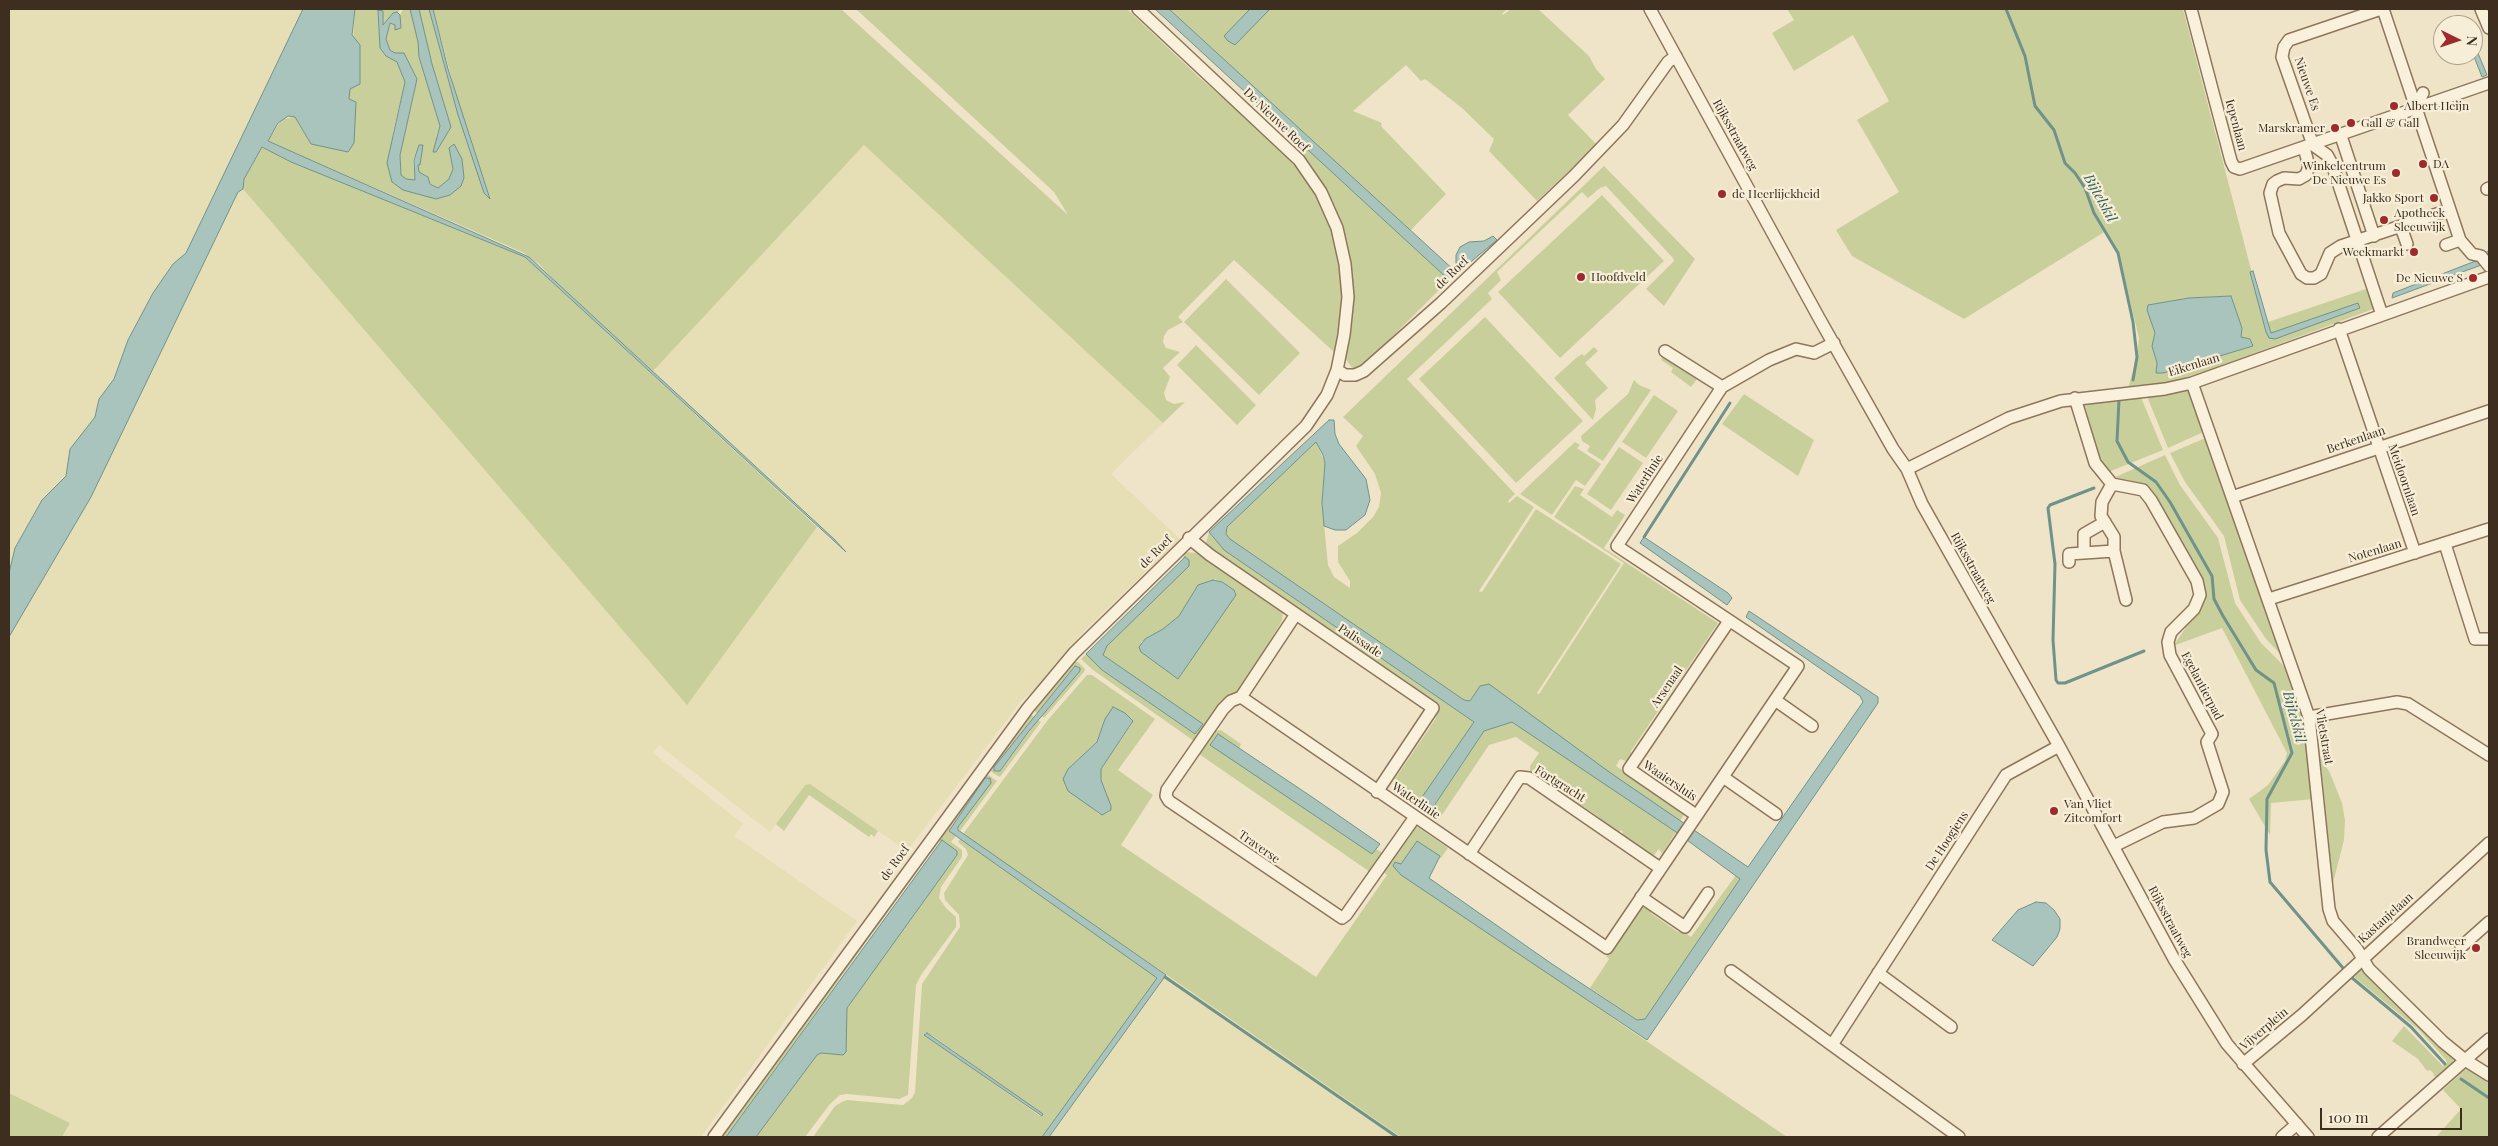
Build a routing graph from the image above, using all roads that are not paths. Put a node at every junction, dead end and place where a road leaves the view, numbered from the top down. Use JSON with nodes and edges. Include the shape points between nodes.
{"nodes":[{"id":1,"x":1138,"y":9,"type":"edge"},
{"id":2,"x":1650,"y":9,"type":"edge"},
{"id":3,"x":2191,"y":9,"type":"edge"},
{"id":4,"x":2382,"y":9,"type":"edge"},
{"id":5,"x":2481,"y":9,"type":"edge"},
{"id":6,"x":2489,"y":28,"type":"edge"},
{"id":7,"x":1676,"y":56,"type":"junction"},
{"id":8,"x":2489,"y":83,"type":"edge"},
{"id":9,"x":2423,"y":93,"type":"dead end"},
{"id":10,"x":2415,"y":108,"type":"junction"},
{"id":11,"x":2341,"y":136,"type":"junction"},
{"id":12,"x":2308,"y":147,"type":"junction"},
{"id":13,"x":2450,"y":210,"type":"junction"},
{"id":14,"x":2402,"y":227,"type":"junction"},
{"id":15,"x":2374,"y":236,"type":"junction"},
{"id":16,"x":2460,"y":240,"type":"junction"},
{"id":17,"x":2357,"y":242,"type":"junction"},
{"id":18,"x":2407,"y":244,"type":"dead end"},
{"id":19,"x":2446,"y":245,"type":"dead end"},
{"id":20,"x":2485,"y":261,"type":"edge"},
{"id":21,"x":2489,"y":277,"type":"edge"},
{"id":22,"x":2382,"y":315,"type":"junction"},
{"id":23,"x":2339,"y":330,"type":"junction"},
{"id":24,"x":1834,"y":344,"type":"junction"},
{"id":25,"x":1665,"y":351,"type":"dead end"},
{"id":26,"x":1337,"y":370,"type":"junction"},
{"id":27,"x":2192,"y":383,"type":"junction"},
{"id":28,"x":1722,"y":387,"type":"junction"},
{"id":29,"x":2075,"y":398,"type":"junction"},
{"id":30,"x":2489,"y":410,"type":"edge"},
{"id":31,"x":2378,"y":448,"type":"junction"},
{"id":32,"x":1907,"y":469,"type":"junction"},
{"id":33,"x":2112,"y":484,"type":"junction"},
{"id":34,"x":2232,"y":496,"type":"junction"},
{"id":35,"x":2105,"y":522,"type":"junction"},
{"id":36,"x":2489,"y":529,"type":"edge"},
{"id":37,"x":1189,"y":538,"type":"junction"},
{"id":38,"x":2445,"y":544,"type":"junction"},
{"id":39,"x":2114,"y":551,"type":"junction"},
{"id":40,"x":2084,"y":553,"type":"junction"},
{"id":41,"x":2415,"y":553,"type":"junction"},
{"id":42,"x":2068,"y":562,"type":"dead end"},
{"id":43,"x":2269,"y":599,"type":"junction"},
{"id":44,"x":2126,"y":600,"type":"dead end"},
{"id":45,"x":1296,"y":614,"type":"junction"},
{"id":46,"x":1729,"y":621,"type":"junction"},
{"id":47,"x":2489,"y":639,"type":"edge"},
{"id":48,"x":1241,"y":697,"type":"junction"},
{"id":49,"x":1775,"y":700,"type":"junction"},
{"id":50,"x":2309,"y":717,"type":"junction"},
{"id":51,"x":1812,"y":726,"type":"dead end"},
{"id":52,"x":2059,"y":746,"type":"junction"},
{"id":53,"x":2489,"y":755,"type":"edge"},
{"id":54,"x":1629,"y":769,"type":"joint"},
{"id":55,"x":1723,"y":777,"type":"junction"},
{"id":56,"x":1377,"y":792,"type":"junction"},
{"id":57,"x":1776,"y":814,"type":"dead end"},
{"id":58,"x":1414,"y":818,"type":"junction"},
{"id":59,"x":1694,"y":819,"type":"junction"},
{"id":60,"x":2489,"y":843,"type":"edge"},
{"id":61,"x":2114,"y":846,"type":"junction"},
{"id":62,"x":1468,"y":854,"type":"junction"},
{"id":63,"x":1660,"y":868,"type":"junction"},
{"id":64,"x":1708,"y":893,"type":"dead end"},
{"id":65,"x":1641,"y":897,"type":"junction"},
{"id":66,"x":2487,"y":930,"type":"edge"},
{"id":67,"x":2461,"y":947,"type":"dead end"},
{"id":68,"x":2363,"y":958,"type":"junction"},
{"id":69,"x":1731,"y":971,"type":"dead end"},
{"id":70,"x":1878,"y":973,"type":"junction"},
{"id":71,"x":2302,"y":1015,"type":"joint"},
{"id":72,"x":1951,"y":1027,"type":"dead end"},
{"id":73,"x":2489,"y":1038,"type":"edge"},
{"id":74,"x":1832,"y":1045,"type":"junction"},
{"id":75,"x":2465,"y":1060,"type":"junction"},
{"id":76,"x":2243,"y":1064,"type":"junction"},
{"id":77,"x":2489,"y":1075,"type":"edge"},
{"id":78,"x":2297,"y":1124,"type":"junction"},
{"id":79,"x":714,"y":1137,"type":"edge"},
{"id":80,"x":1959,"y":1137,"type":"edge"},
{"id":81,"x":2282,"y":1137,"type":"edge"},
{"id":82,"x":2308,"y":1137,"type":"edge"},
{"id":83,"x":2378,"y":1137,"type":"edge"}],
"edges":[{"from":1,"to":26,"type":"street","name":"De Nieuwe Roef","via":[[1292,154],[1321,192],[1337,228],[1346,264],[1348,297]]},
{"from":2,"to":7,"type":"street","name":"Rijksstraatweg"},
{"from":3,"to":12,"type":"street","name":"Iepenlaan","via":[[2234,167],[2240,169]]},
{"from":4,"to":10,"type":"street","name":"Nieuwe Es"},
{"from":4,"to":12,"type":"street","name":"Nieuwe Es","via":[[2290,40],[2284,47],[2282,57]]},
{"from":5,"to":6,"type":"street"},
{"from":7,"to":24,"type":"street","name":"Rijksstraatweg"},
{"from":7,"to":26,"type":"street","name":"de Roef","via":[[1668,62],[1623,125],[1442,303],[1364,371],[1355,375]]},
{"from":8,"to":10,"type":"street"},
{"from":9,"to":10,"type":"street"},
{"from":10,"to":11,"type":"street"},
{"from":10,"to":13,"type":"street","name":"Nieuwe Es"},
{"from":11,"to":12,"type":"street"},
{"from":11,"to":15,"type":"street"},
{"from":12,"to":17,"type":"street","name":"Nieuwe Es","via":[[2327,155],[2332,164]]},
{"from":12,"to":17,"type":"street","name":"Nieuwe Es","via":[[2306,176],[2284,178],[2273,184],[2270,193],[2279,233],[2301,274],[2307,278],[2321,274],[2330,254],[2341,246]]},
{"from":13,"to":14,"type":"street","name":"Nieuwe Es"},
{"from":13,"to":16,"type":"street","name":"Nieuwe Es"},
{"from":14,"to":15,"type":"street","name":"Nieuwe Es"},
{"from":14,"to":18,"type":"street"},
{"from":15,"to":17,"type":"street","name":"Nieuwe Es"},
{"from":16,"to":19,"type":"street"},
{"from":16,"to":20,"type":"street","via":[[2472,254]]},
{"from":17,"to":22,"type":"street","name":"Nieuwe Es"},
{"from":21,"to":22,"type":"street","name":"Eikenlaan"},
{"from":22,"to":23,"type":"street","name":"Eikenlaan"},
{"from":23,"to":27,"type":"street","name":"Eikenlaan"},
{"from":23,"to":31,"type":"street","name":"Meidoornlaan"},
{"from":24,"to":28,"type":"street","name":"Waterlinie","via":[[1814,353],[1796,349],[1769,360]]},
{"from":24,"to":32,"type":"street","name":"Rijksstraatweg"},
{"from":25,"to":28,"type":"street"},
{"from":26,"to":37,"type":"street","name":"de Roef","via":[[1327,395],[1306,426]]},
{"from":27,"to":29,"type":"street","name":"Eikenlaan"},
{"from":27,"to":34,"type":"street","name":"Vlietstraat"},
{"from":28,"to":46,"type":"street","name":"Waterlinie","via":[[1617,546]]},
{"from":29,"to":32,"type":"street","name":"Eikenlaan","via":[[2009,418]]},
{"from":29,"to":33,"type":"street","via":[[2094,463]]},
{"from":30,"to":31,"type":"street","name":"Berkenlaan"},
{"from":31,"to":34,"type":"street","name":"Berkenlaan"},
{"from":31,"to":41,"type":"street","name":"Meidoornlaan"},
{"from":32,"to":52,"type":"street","name":"Rijksstraatweg","via":[[1922,504]]},
{"from":33,"to":35,"type":"street","via":[[2102,502],[2101,516]]},
{"from":33,"to":61,"type":"street","name":"Egelantierpad","via":[[2143,490],[2152,500],[2197,581],[2200,595],[2194,609],[2171,632],[2168,642],[2170,655],[2212,734],[2207,742],[2223,792],[2218,804],[2194,818],[2163,822]]},
{"from":34,"to":43,"type":"street","name":"Vlietstraat"},
{"from":35,"to":39,"type":"street","via":[[2114,538]]},
{"from":35,"to":40,"type":"street","via":[[2084,534]]},
{"from":36,"to":38,"type":"street","name":"Notenlaan"},
{"from":37,"to":45,"type":"street","name":"Palissade"},
{"from":37,"to":79,"type":"street","name":"de Roef","via":[[1074,653],[1028,708]]},
{"from":38,"to":41,"type":"street","name":"Notenlaan"},
{"from":38,"to":47,"type":"street","via":[[2475,639]]},
{"from":39,"to":40,"type":"street"},
{"from":39,"to":44,"type":"street"},
{"from":40,"to":42,"type":"street","via":[[2069,554]]},
{"from":41,"to":43,"type":"street","name":"Notenlaan"},
{"from":43,"to":50,"type":"street","name":"Vlietstraat"},
{"from":45,"to":48,"type":"street"},
{"from":45,"to":56,"type":"street","name":"Palissade","via":[[1433,708]]},
{"from":46,"to":49,"type":"street","name":"Waterlinie","via":[[1798,666]]},
{"from":46,"to":54,"type":"street","name":"Arsenaal"},
{"from":48,"to":56,"type":"street","name":"Waterlinie"},
{"from":48,"to":58,"type":"street","name":"Traverse","via":[[1230,701],[1223,709],[1168,790],[1166,796],[1169,801],[1342,918]]},
{"from":49,"to":51,"type":"street"},
{"from":49,"to":55,"type":"street","name":"Waterlinie"},
{"from":50,"to":53,"type":"street","via":[[2397,702],[2408,704]]},
{"from":50,"to":68,"type":"street","name":"Vlietstraat","via":[[2329,910],[2333,921]]},
{"from":52,"to":61,"type":"street","name":"Rijksstraatweg"},
{"from":52,"to":70,"type":"street","name":"De Hoogjens","via":[[2006,775]]},
{"from":54,"to":59,"type":"street","name":"Waaiersluis"},
{"from":55,"to":57,"type":"street"},
{"from":55,"to":59,"type":"street","name":"Waterlinie"},
{"from":56,"to":58,"type":"street","name":"Waterlinie"},
{"from":58,"to":62,"type":"street","name":"Waterlinie"},
{"from":59,"to":63,"type":"street","name":"Waterlinie"},
{"from":60,"to":68,"type":"street","name":"Kastanjelaan"},
{"from":61,"to":76,"type":"street","name":"Rijksstraatweg","via":[[2174,959],[2212,1022]]},
{"from":62,"to":63,"type":"street","name":"Fortgracht","via":[[1520,777],[1529,778]]},
{"from":62,"to":65,"type":"street","name":"Waterlinie","via":[[1606,948]]},
{"from":63,"to":65,"type":"street","name":"Waterlinie"},
{"from":64,"to":65,"type":"street","via":[[1685,927]]},
{"from":66,"to":67,"type":"street"},
{"from":68,"to":71,"type":"street","name":"Kastanjelaan"},
{"from":68,"to":75,"type":"street","name":"Vlietstraat","via":[[2369,969]]},
{"from":69,"to":74,"type":"street"},
{"from":70,"to":72,"type":"street"},
{"from":70,"to":74,"type":"street","name":"De Hoogjens"},
{"from":71,"to":76,"type":"street","name":"Vijverplein"},
{"from":73,"to":75,"type":"street"},
{"from":74,"to":80,"type":"street"},
{"from":75,"to":77,"type":"street","name":"Vlietstraat"},
{"from":75,"to":83,"type":"street"},
{"from":76,"to":78,"type":"street","name":"Rijksstraatweg"},
{"from":78,"to":81,"type":"street"},
{"from":78,"to":82,"type":"street","name":"Rijksstraatweg"}]}
